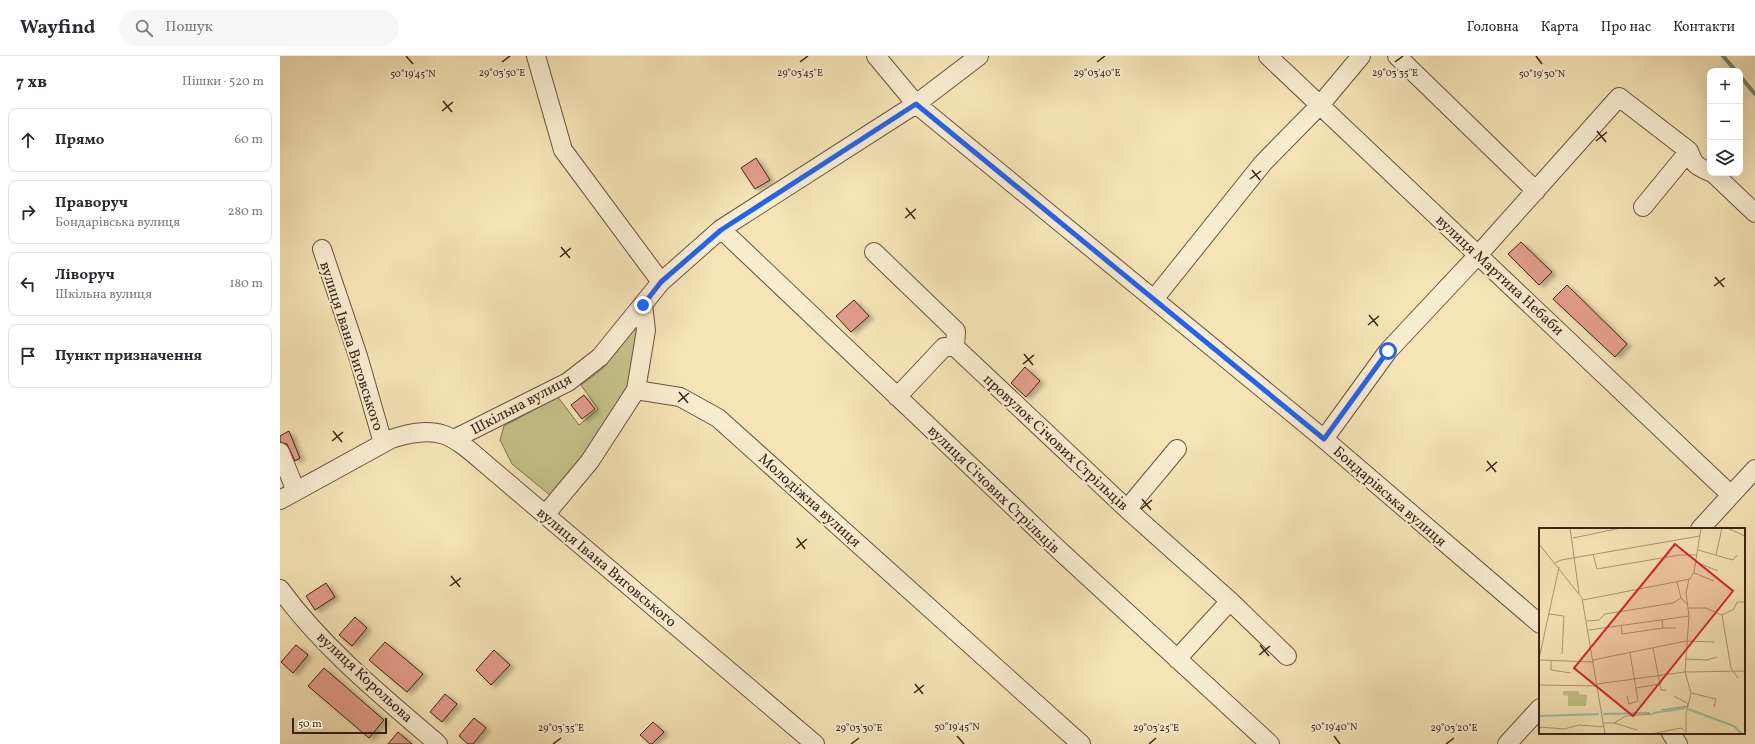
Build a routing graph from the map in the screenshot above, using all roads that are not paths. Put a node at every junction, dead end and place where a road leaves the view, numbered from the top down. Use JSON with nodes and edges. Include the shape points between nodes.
{"nodes":[{"id":1,"x":536,"y":56,"type":"edge"},
{"id":2,"x":876,"y":56,"type":"edge"},
{"id":3,"x":979,"y":56,"type":"edge"},
{"id":4,"x":1268,"y":56,"type":"edge"},
{"id":5,"x":1360,"y":56,"type":"edge"},
{"id":6,"x":1396,"y":56,"type":"edge"},
{"id":7,"x":916,"y":104,"type":"junction"},
{"id":8,"x":1320,"y":106,"type":"junction"},
{"id":9,"x":1689,"y":151,"type":"junction"},
{"id":10,"x":1707,"y":171,"type":"edge"},
{"id":11,"x":1716,"y":176,"type":"edge"},
{"id":12,"x":1536,"y":191,"type":"junction"},
{"id":13,"x":1643,"y":207,"type":"dead end"},
{"id":14,"x":1755,"y":213,"type":"edge"},
{"id":15,"x":721,"y":230,"type":"junction"},
{"id":16,"x":322,"y":249,"type":"dead end"},
{"id":17,"x":874,"y":252,"type":"dead end"},
{"id":18,"x":1478,"y":255,"type":"junction"},
{"id":19,"x":661,"y":282,"type":"junction"},
{"id":20,"x":1154,"y":299,"type":"junction"},
{"id":21,"x":643,"y":305,"type":"junction"},
{"id":22,"x":954,"y":347,"type":"junction"},
{"id":23,"x":636,"y":390,"type":"junction"},
{"id":24,"x":898,"y":397,"type":"junction"},
{"id":25,"x":1324,"y":439,"type":"junction"},
{"id":26,"x":454,"y":440,"type":"junction"},
{"id":27,"x":383,"y":443,"type":"junction"},
{"id":28,"x":1177,"y":449,"type":"dead end"},
{"id":29,"x":280,"y":452,"type":"edge"},
{"id":30,"x":1752,"y":478,"type":"edge"},
{"id":31,"x":296,"y":491,"type":"junction"},
{"id":32,"x":1731,"y":495,"type":"junction"},
{"id":33,"x":280,"y":500,"type":"edge"},
{"id":34,"x":1127,"y":509,"type":"junction"},
{"id":35,"x":545,"y":515,"type":"junction"},
{"id":36,"x":1701,"y":528,"type":"edge"},
{"id":37,"x":280,"y":589,"type":"edge"},
{"id":38,"x":1230,"y":601,"type":"junction"},
{"id":39,"x":1539,"y":623,"type":"edge"},
{"id":40,"x":1287,"y":656,"type":"dead end"},
{"id":41,"x":1177,"y":659,"type":"junction"},
{"id":42,"x":1539,"y":709,"type":"edge"},
{"id":43,"x":1672,"y":734,"type":"edge"},
{"id":44,"x":1512,"y":742,"type":"edge"},
{"id":45,"x":438,"y":744,"type":"edge"},
{"id":46,"x":815,"y":744,"type":"edge"},
{"id":47,"x":1081,"y":744,"type":"edge"},
{"id":48,"x":1270,"y":744,"type":"edge"},
{"id":49,"x":1678,"y":744,"type":"edge"}],
"edges":[{"from":1,"to":19,"type":"street","via":[[562,150]]},
{"from":2,"to":7,"type":"street","name":"Бондарівська вулиця"},
{"from":3,"to":7,"type":"street","name":"Шкільна вулиця"},
{"from":4,"to":8,"type":"street","name":"вулиця Мартина Небаби"},
{"from":5,"to":8,"type":"street"},
{"from":6,"to":12,"type":"street"},
{"from":7,"to":15,"type":"street","name":"Шкільна вулиця"},
{"from":7,"to":20,"type":"street","name":"Бондарівська вулиця"},
{"from":8,"to":18,"type":"street","name":"вулиця Мартина Небаби"},
{"from":8,"to":20,"type":"street","via":[[1263,162]]},
{"from":9,"to":10,"type":"street","via":[[1693,163]]},
{"from":9,"to":12,"type":"street","via":[[1619,97]]},
{"from":9,"to":13,"type":"street"},
{"from":11,"to":14,"type":"street"},
{"from":12,"to":18,"type":"street"},
{"from":15,"to":19,"type":"street","name":"Шкільна вулиця"},
{"from":15,"to":24,"type":"street","name":"вулиця Січових Стрільців"},
{"from":16,"to":27,"type":"street","name":"вулиця Івана Виговського","via":[[358,356]]},
{"from":17,"to":22,"type":"street","via":[[956,331]]},
{"from":18,"to":25,"type":"street","via":[[1388,351]]},
{"from":18,"to":32,"type":"street","name":"вулиця Мартина Небаби"},
{"from":19,"to":21,"type":"street","name":"Шкільна вулиця"},
{"from":20,"to":25,"type":"street","name":"Бондарівська вулиця"},
{"from":21,"to":23,"type":"street","via":[[646,330]]},
{"from":21,"to":26,"type":"street","name":"Шкільна вулиця","via":[[600,357],[568,382]]},
{"from":22,"to":24,"type":"street","via":[[944,347]]},
{"from":22,"to":34,"type":"street","name":"провулок Січових Стрільців"},
{"from":23,"to":35,"type":"street","via":[[590,461]]},
{"from":23,"to":47,"type":"street","name":"Молодіжна вулиця","via":[[680,397],[718,418]]},
{"from":24,"to":41,"type":"street","name":"вулиця Січових Стрільців"},
{"from":25,"to":39,"type":"street","name":"Бондарівська вулиця"},
{"from":26,"to":27,"type":"street","name":"вулиця Івана Виговського","via":[[427,431],[410,433]]},
{"from":26,"to":35,"type":"street","name":"вулиця Івана Виговського"},
{"from":27,"to":31,"type":"street","name":"вулиця Івана Виговського"},
{"from":28,"to":34,"type":"street"},
{"from":29,"to":31,"type":"street"},
{"from":30,"to":32,"type":"street"},
{"from":31,"to":33,"type":"street","name":"вулиця Івана Виговського"},
{"from":32,"to":36,"type":"street"},
{"from":34,"to":38,"type":"street","name":"провулок Січових Стрільців"},
{"from":35,"to":46,"type":"street","name":"вулиця Івана Виговського"},
{"from":37,"to":45,"type":"street","name":"вулиця Корольова","via":[[334,653]]},
{"from":38,"to":40,"type":"street","name":"провулок Січових Стрільців"},
{"from":38,"to":41,"type":"street"},
{"from":41,"to":48,"type":"street","name":"вулиця Січових Стрільців"},
{"from":42,"to":44,"type":"street"},
{"from":43,"to":49,"type":"street"}]}
